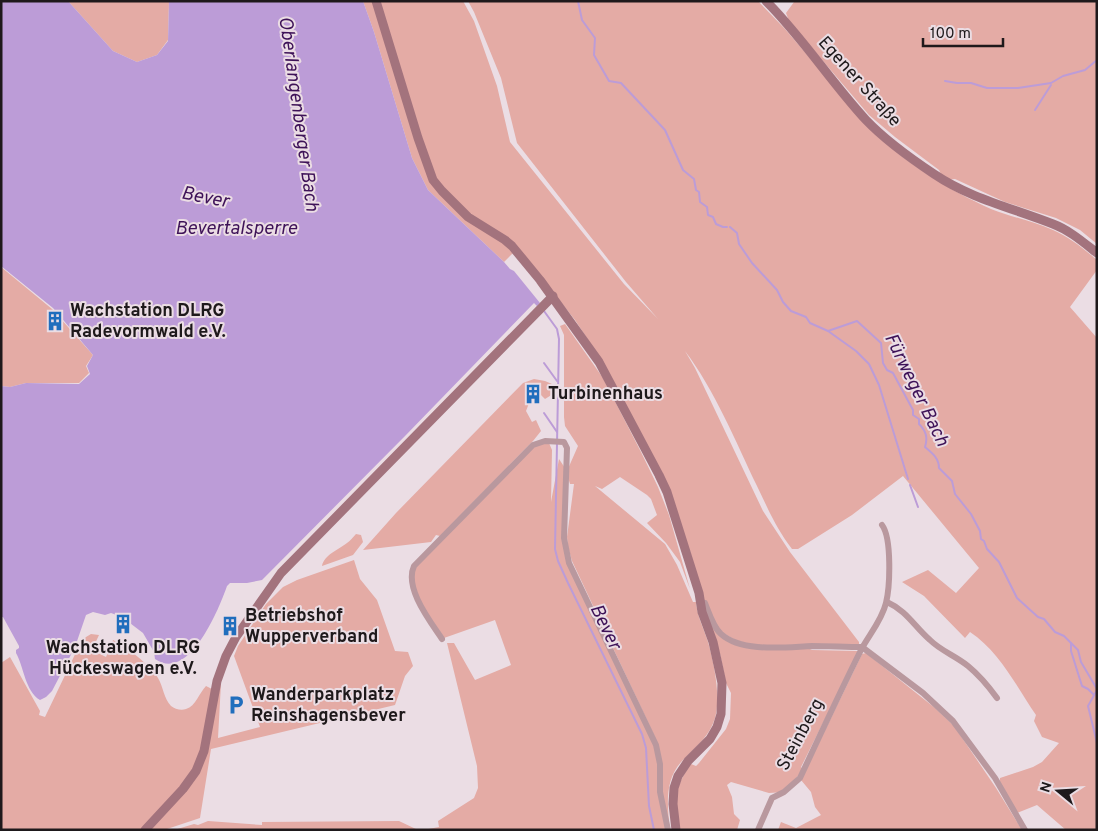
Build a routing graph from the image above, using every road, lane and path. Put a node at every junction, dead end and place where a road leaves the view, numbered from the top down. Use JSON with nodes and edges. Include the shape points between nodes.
{"nodes":[{"id":1,"x":376,"y":1,"type":"edge"},
{"id":2,"x":766,"y":1,"type":"edge"},
{"id":3,"x":1097,"y":253,"type":"edge"},
{"id":4,"x":553,"y":296,"type":"junction"},
{"id":5,"x":882,"y":524,"type":"dead end"},
{"id":6,"x":700,"y":602,"type":"junction"},
{"id":7,"x":886,"y":602,"type":"junction"},
{"id":8,"x":442,"y":639,"type":"dead end"},
{"id":9,"x":862,"y":647,"type":"junction"},
{"id":10,"x":997,"y":698,"type":"dead end"},
{"id":11,"x":145,"y":830,"type":"edge"},
{"id":12,"x":668,"y":830,"type":"edge"},
{"id":13,"x":676,"y":830,"type":"edge"},
{"id":14,"x":758,"y":830,"type":"edge"},
{"id":15,"x":1025,"y":830,"type":"edge"}],
"edges":[{"from":1,"to":4,"type":"street","via":[[433,180],[468,217],[512,246]]},
{"from":2,"to":3,"type":"street","name":"Egener Straße","via":[[861,114],[905,153],[952,185],[1002,207],[1053,224]]},
{"from":4,"to":6,"type":"street","via":[[603,368],[659,474]]},
{"from":4,"to":11,"type":"street","via":[[281,573],[226,656],[216,681],[204,751],[196,771]]},
{"from":5,"to":7,"type":"street","via":[[887,536],[889,560]]},
{"from":6,"to":9,"type":"street","via":[[704,603],[719,632],[738,643],[785,648]]},
{"from":6,"to":13,"type":"street","via":[[719,665],[722,708],[710,739],[678,776],[673,804]]},
{"from":7,"to":9,"type":"street","name":"Steinberg","via":[[883,613]]},
{"from":7,"to":10,"type":"street","via":[[905,613],[928,639],[968,666]]},
{"from":8,"to":12,"type":"street","via":[[416,595],[412,576],[414,566],[533,445],[552,441],[565,443],[564,538],[567,555],[656,745],[660,792]]},
{"from":9,"to":14,"type":"street","name":"Steinberg","via":[[800,778],[772,798]]},
{"from":9,"to":15,"type":"street","via":[[923,693],[953,721],[994,778]]}]}
